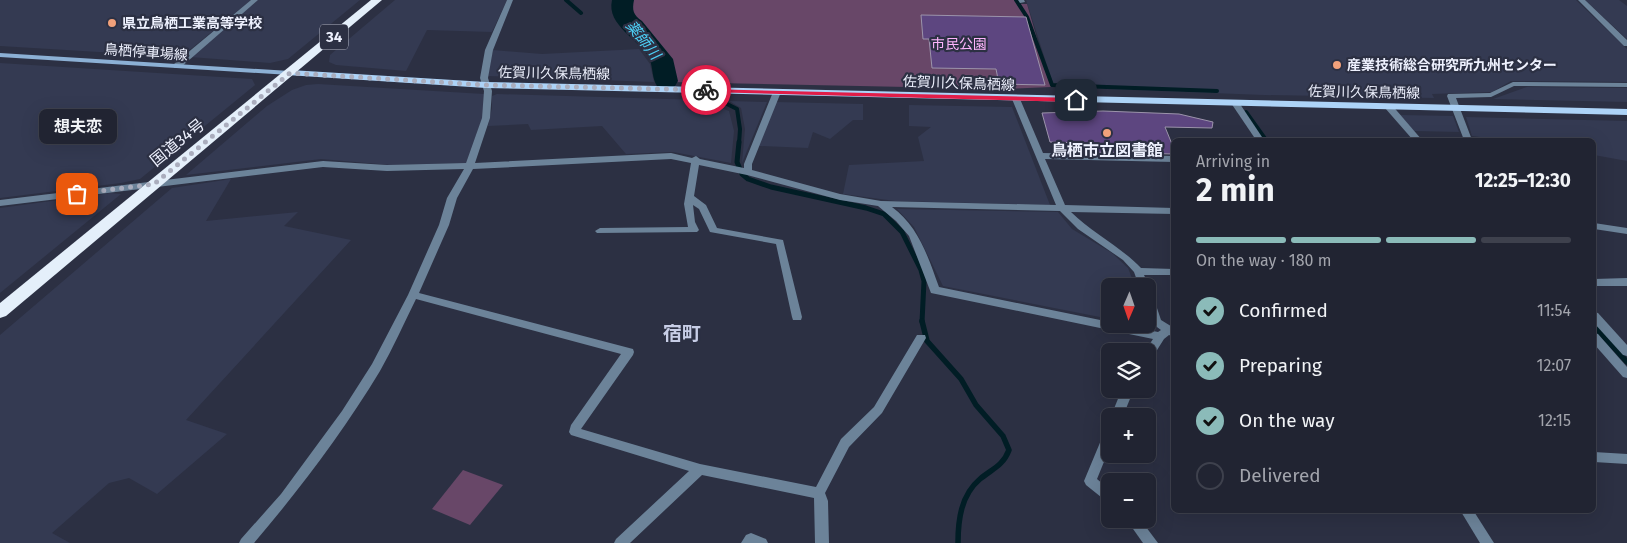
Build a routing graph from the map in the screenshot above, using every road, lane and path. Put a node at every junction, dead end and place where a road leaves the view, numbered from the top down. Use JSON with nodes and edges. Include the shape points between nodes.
{"nodes":[{"id":1,"x":255,"y":0,"type":"edge"},
{"id":2,"x":377,"y":0,"type":"edge"},
{"id":3,"x":510,"y":0,"type":"edge"},
{"id":4,"x":1581,"y":0,"type":"edge"},
{"id":5,"x":1627,"y":44,"type":"edge"},
{"id":6,"x":0,"y":55,"type":"edge"},
{"id":7,"x":177,"y":66,"type":"junction"},
{"id":8,"x":290,"y":73,"type":"junction"},
{"id":9,"x":486,"y":85,"type":"junction"},
{"id":10,"x":1627,"y":85,"type":"edge"},
{"id":11,"x":777,"y":92,"type":"junction"},
{"id":12,"x":1016,"y":99,"type":"junction"},
{"id":13,"x":1235,"y":103,"type":"junction"},
{"id":14,"x":1388,"y":106,"type":"junction"},
{"id":15,"x":1457,"y":108,"type":"junction"},
{"id":16,"x":1626,"y":112,"type":"edge"},
{"id":17,"x":1259,"y":138,"type":"edge"},
{"id":18,"x":1416,"y":138,"type":"edge"},
{"id":19,"x":1467,"y":138,"type":"edge"},
{"id":20,"x":1040,"y":156,"type":"junction"},
{"id":21,"x":696,"y":159,"type":"junction"},
{"id":22,"x":1171,"y":159,"type":"edge"},
{"id":23,"x":470,"y":166,"type":"junction"},
{"id":24,"x":748,"y":172,"type":"junction"},
{"id":25,"x":154,"y":184,"type":"junction"},
{"id":26,"x":690,"y":198,"type":"junction"},
{"id":27,"x":0,"y":203,"type":"edge"},
{"id":28,"x":881,"y":204,"type":"junction"},
{"id":29,"x":1061,"y":207,"type":"junction"},
{"id":30,"x":1171,"y":211,"type":"edge"},
{"id":31,"x":1596,"y":226,"type":"edge"},
{"id":32,"x":600,"y":231,"type":"dead end"},
{"id":33,"x":1627,"y":231,"type":"edge"},
{"id":34,"x":1138,"y":271,"type":"junction"},
{"id":35,"x":1171,"y":272,"type":"edge"},
{"id":36,"x":1141,"y":278,"type":"edge"},
{"id":37,"x":1627,"y":282,"type":"edge"},
{"id":38,"x":1596,"y":283,"type":"edge"},
{"id":39,"x":413,"y":295,"type":"junction"},
{"id":40,"x":0,"y":312,"type":"edge"},
{"id":41,"x":797,"y":316,"type":"dead end"},
{"id":42,"x":1596,"y":318,"type":"edge"},
{"id":43,"x":1156,"y":319,"type":"edge"},
{"id":44,"x":1167,"y":333,"type":"edge"},
{"id":45,"x":921,"y":338,"type":"dead end"},
{"id":46,"x":1596,"y":339,"type":"edge"},
{"id":47,"x":1156,"y":346,"type":"edge"},
{"id":48,"x":1627,"y":352,"type":"edge"},
{"id":49,"x":1627,"y":374,"type":"edge"},
{"id":50,"x":1101,"y":455,"type":"edge"},
{"id":51,"x":1596,"y":457,"type":"edge"},
{"id":52,"x":1627,"y":459,"type":"edge"},
{"id":53,"x":700,"y":470,"type":"junction"},
{"id":54,"x":1101,"y":490,"type":"edge"},
{"id":55,"x":819,"y":493,"type":"junction"},
{"id":56,"x":1468,"y":513,"type":"edge"},
{"id":57,"x":1140,"y":528,"type":"edge"},
{"id":58,"x":1484,"y":542,"type":"edge"},
{"id":59,"x":246,"y":543,"type":"edge"},
{"id":60,"x":621,"y":543,"type":"edge"},
{"id":61,"x":748,"y":543,"type":"edge"},
{"id":62,"x":761,"y":543,"type":"edge"},
{"id":63,"x":822,"y":543,"type":"edge"},
{"id":64,"x":1152,"y":543,"type":"edge"}],
"edges":[{"from":1,"to":7,"type":"street"},
{"from":2,"to":8,"type":"highway","name":"国道34号","number":"34"},
{"from":3,"to":9,"type":"street","via":[[489,50],[484,78]]},
{"from":4,"to":5,"type":"street"},
{"from":6,"to":7,"type":"main road","name":"鳥栖停車場線"},
{"from":7,"to":8,"type":"main road","name":"鳥栖停車場線"},
{"from":8,"to":9,"type":"main road","name":"佐賀川久保鳥栖線"},
{"from":8,"to":25,"type":"highway","name":"国道34号","number":"34"},
{"from":9,"to":11,"type":"main road","name":"佐賀川久保鳥栖線"},
{"from":9,"to":23,"type":"street","via":[[486,118]]},
{"from":10,"to":15,"type":"street","via":[[1513,84],[1491,95],[1451,96]]},
{"from":11,"to":12,"type":"main road","name":"佐賀川久保鳥栖線"},
{"from":11,"to":24,"type":"street","via":[[748,164]]},
{"from":12,"to":13,"type":"main road","name":"佐賀川久保鳥栖線"},
{"from":12,"to":20,"type":"street"},
{"from":13,"to":14,"type":"main road","name":"佐賀川久保鳥栖線"},
{"from":13,"to":17,"type":"street"},
{"from":14,"to":15,"type":"main road","name":"佐賀川久保鳥栖線"},
{"from":14,"to":18,"type":"street"},
{"from":15,"to":16,"type":"main road","name":"佐賀川久保鳥栖線"},
{"from":15,"to":19,"type":"street"},
{"from":20,"to":22,"type":"street"},
{"from":20,"to":29,"type":"street"},
{"from":21,"to":23,"type":"street","via":[[662,156]]},
{"from":21,"to":24,"type":"street"},
{"from":21,"to":26,"type":"street"},
{"from":23,"to":25,"type":"street","via":[[388,168],[323,164]]},
{"from":23,"to":39,"type":"street","via":[[452,198],[444,225]]},
{"from":24,"to":28,"type":"street","via":[[840,197]]},
{"from":25,"to":27,"type":"street"},
{"from":25,"to":40,"type":"highway","name":"国道34号","number":"34"},
{"from":26,"to":32,"type":"street","via":[[689,220],[694,230]]},
{"from":26,"to":41,"type":"street","via":[[703,208],[713,230],[780,242]]},
{"from":28,"to":29,"type":"street"},
{"from":28,"to":44,"type":"street","via":[[903,221],[912,235],[935,290]]},
{"from":29,"to":30,"type":"street"},
{"from":29,"to":34,"type":"street","via":[[1081,227],[1126,258]]},
{"from":31,"to":33,"type":"street"},
{"from":34,"to":35,"type":"street"},
{"from":34,"to":36,"type":"street"},
{"from":37,"to":38,"type":"street"},
{"from":39,"to":53,"type":"street","via":[[629,352],[575,432]]},
{"from":39,"to":59,"type":"street","via":[[376,368],[346,414],[285,498]]},
{"from":42,"to":48,"type":"street"},
{"from":43,"to":44,"type":"street"},
{"from":44,"to":47,"type":"street"},
{"from":45,"to":55,"type":"street","via":[[878,410],[845,443]]},
{"from":46,"to":49,"type":"street"},
{"from":50,"to":54,"type":"street","via":[[1090,481]]},
{"from":51,"to":52,"type":"street"},
{"from":53,"to":55,"type":"street"},
{"from":53,"to":60,"type":"street"},
{"from":55,"to":63,"type":"street","via":[[822,501]]},
{"from":56,"to":58,"type":"street"},
{"from":57,"to":64,"type":"street"},
{"from":61,"to":62,"type":"street","via":[[751,539]]}]}
